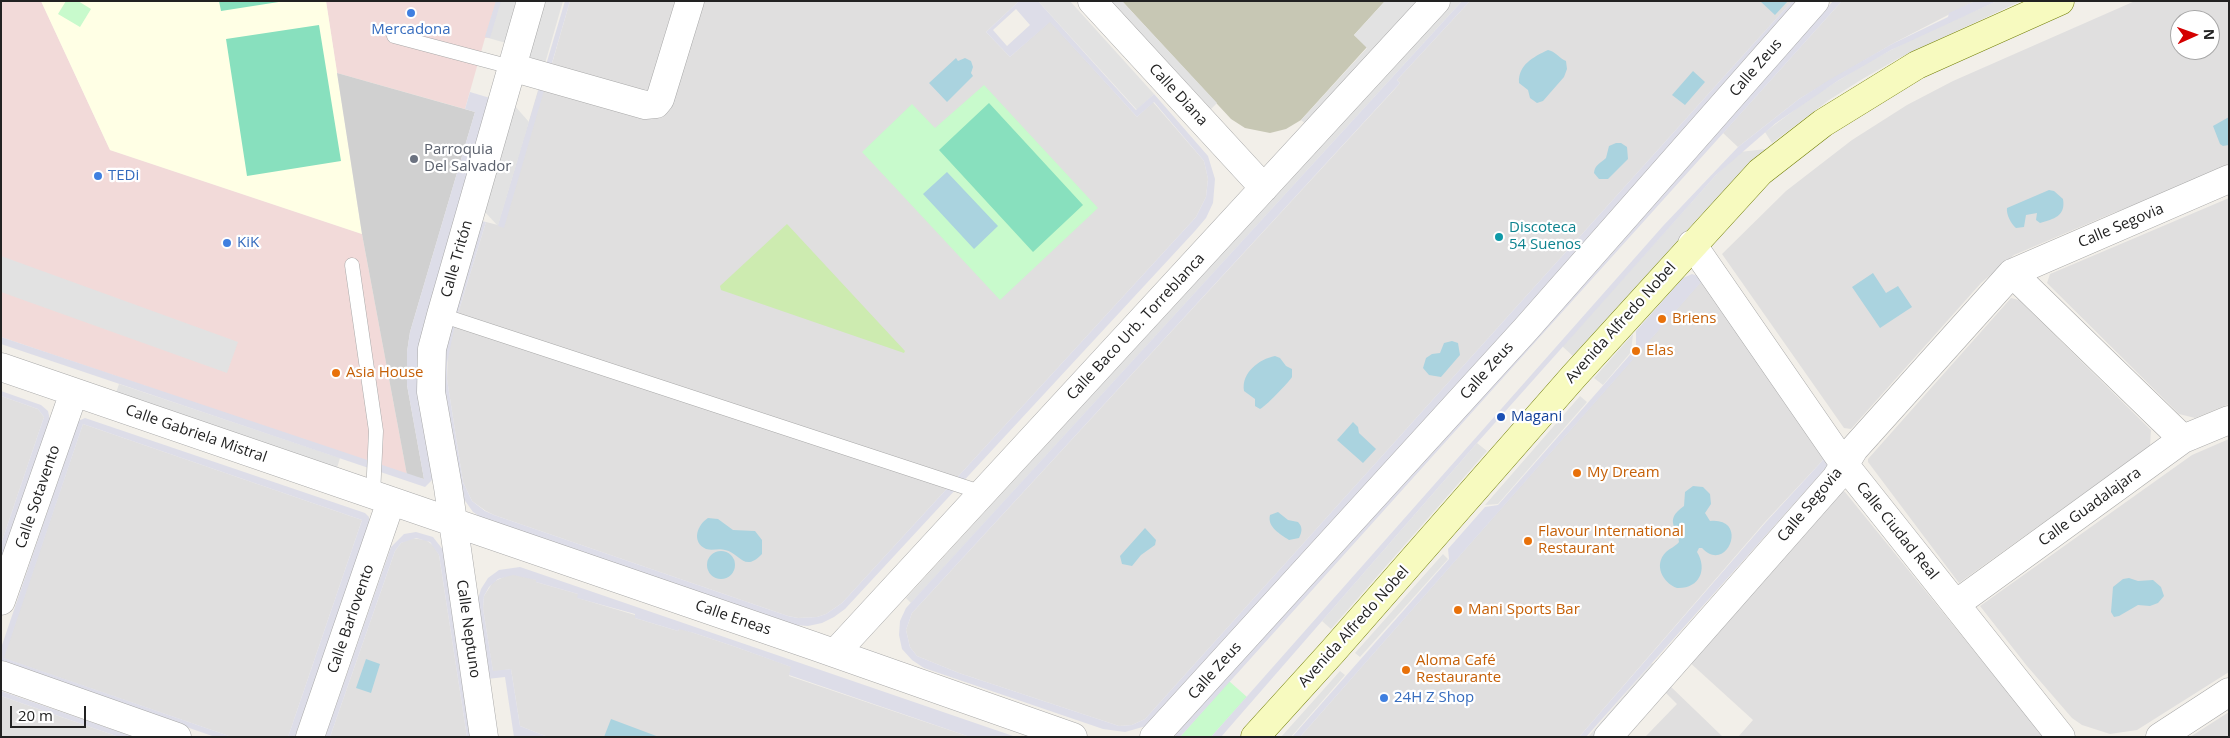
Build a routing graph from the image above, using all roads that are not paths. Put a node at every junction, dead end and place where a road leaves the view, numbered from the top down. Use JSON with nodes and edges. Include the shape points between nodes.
{"nodes":[{"id":1,"x":531,"y":1,"type":"edge"},
{"id":2,"x":690,"y":1,"type":"edge"},
{"id":3,"x":1092,"y":1,"type":"edge"},
{"id":4,"x":1436,"y":1,"type":"edge"},
{"id":5,"x":1815,"y":1,"type":"edge"},
{"id":6,"x":2060,"y":1,"type":"edge"},
{"id":7,"x":394,"y":36,"type":"dead end"},
{"id":8,"x":511,"y":67,"type":"junction"},
{"id":9,"x":2229,"y":179,"type":"edge"},
{"id":10,"x":1264,"y":188,"type":"junction"},
{"id":11,"x":1692,"y":244,"type":"junction"},
{"id":12,"x":352,"y":265,"type":"dead end"},
{"id":13,"x":2012,"y":273,"type":"junction"},
{"id":14,"x":441,"y":315,"type":"junction"},
{"id":15,"x":1,"y":367,"type":"edge"},
{"id":16,"x":74,"y":392,"type":"junction"},
{"id":17,"x":2229,"y":420,"type":"edge"},
{"id":18,"x":2183,"y":439,"type":"junction"},
{"id":19,"x":1844,"y":464,"type":"junction"},
{"id":20,"x":983,"y":493,"type":"junction"},
{"id":21,"x":382,"y":498,"type":"junction"},
{"id":22,"x":452,"y":522,"type":"junction"},
{"id":23,"x":1,"y":601,"type":"edge"},
{"id":24,"x":1956,"y":604,"type":"junction"},
{"id":25,"x":835,"y":653,"type":"junction"},
{"id":26,"x":1,"y":675,"type":"edge"},
{"id":27,"x":2229,"y":692,"type":"edge"},
{"id":28,"x":177,"y":737,"type":"edge"},
{"id":29,"x":310,"y":737,"type":"edge"},
{"id":30,"x":484,"y":737,"type":"edge"},
{"id":31,"x":1073,"y":737,"type":"edge"},
{"id":32,"x":1154,"y":737,"type":"edge"},
{"id":33,"x":1255,"y":737,"type":"edge"},
{"id":34,"x":1608,"y":737,"type":"edge"},
{"id":35,"x":2061,"y":737,"type":"edge"},
{"id":36,"x":2160,"y":737,"type":"edge"}],
"edges":[{"from":1,"to":8,"type":"street","name":"Calle Tritón"},
{"from":2,"to":8,"type":"street","via":[[656,104],[645,105]]},
{"from":3,"to":10,"type":"street","name":"Calle Diana"},
{"from":4,"to":10,"type":"street","name":"Calle Baco Urb. Torreblanca"},
{"from":5,"to":32,"type":"street","name":"Calle Zeus","via":[[1526,329]]},
{"from":6,"to":11,"type":"main road","name":"Avenida Alfredo Nobel","via":[[1917,65],[1823,123],[1760,172]]},
{"from":7,"to":8,"type":"lane"},
{"from":8,"to":14,"type":"street","name":"Calle Tritón"},
{"from":9,"to":13,"type":"street","name":"Calle Segovia"},
{"from":10,"to":20,"type":"street","name":"Calle Baco Urb. Torreblanca"},
{"from":11,"to":19,"type":"street","name":"Calle Ciudad Real"},
{"from":11,"to":33,"type":"main road","name":"Avenida Alfredo Nobel"},
{"from":12,"to":21,"type":"lane","via":[[376,431]]},
{"from":13,"to":18,"type":"street"},
{"from":13,"to":19,"type":"street","name":"Calle Segovia","via":[[1897,399]]},
{"from":14,"to":20,"type":"lane"},
{"from":14,"to":22,"type":"street","name":"Calle Tritón","via":[[432,349],[430,378]]},
{"from":15,"to":16,"type":"street","name":"Calle Gabriela Mistral"},
{"from":16,"to":21,"type":"street","name":"Calle Gabriela Mistral"},
{"from":16,"to":23,"type":"street","name":"Calle Sotavento"},
{"from":17,"to":18,"type":"street","name":"Calle Guadalajara"},
{"from":18,"to":24,"type":"street","name":"Calle Guadalajara"},
{"from":19,"to":24,"type":"street","name":"Calle Ciudad Real"},
{"from":19,"to":34,"type":"street","name":"Calle Segovia","via":[[1836,478]]},
{"from":20,"to":25,"type":"street","name":"Calle Baco Urb. Torreblanca"},
{"from":21,"to":22,"type":"street","name":"Calle Eneas"},
{"from":21,"to":29,"type":"street","name":"Calle Barlovento"},
{"from":22,"to":25,"type":"street","name":"Calle Eneas"},
{"from":22,"to":30,"type":"street","name":"Calle Neptuno"},
{"from":24,"to":35,"type":"street","name":"Calle Ciudad Real"},
{"from":25,"to":31,"type":"street","name":"Calle Eneas"},
{"from":26,"to":28,"type":"street"},
{"from":27,"to":36,"type":"street"}]}
